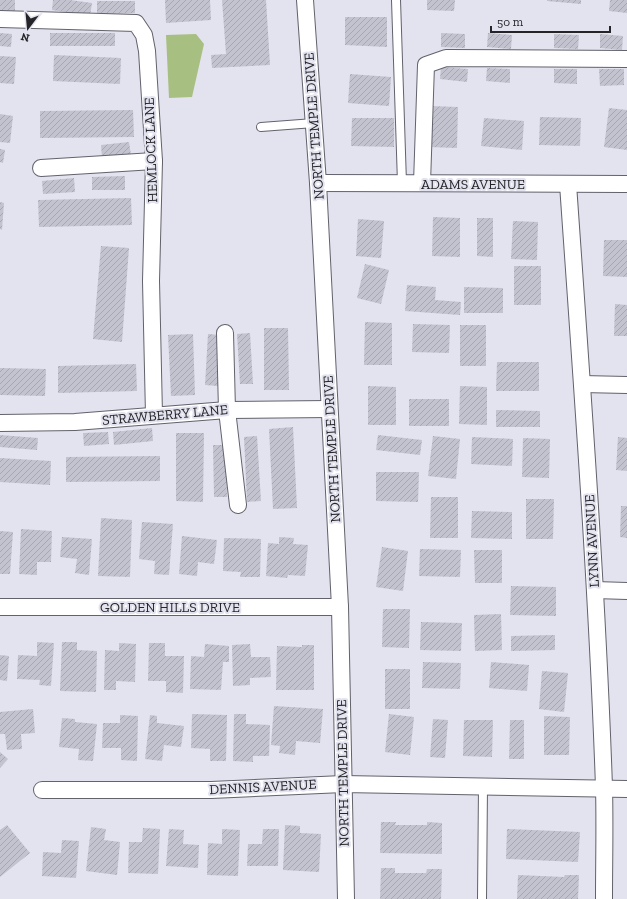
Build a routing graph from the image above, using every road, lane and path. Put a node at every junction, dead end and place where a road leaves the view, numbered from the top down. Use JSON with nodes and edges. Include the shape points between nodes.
{"nodes":[{"id":1,"x":305,"y":0,"type":"edge"},
{"id":2,"x":396,"y":0,"type":"edge"},
{"id":3,"x":0,"y":18,"type":"edge"},
{"id":4,"x":627,"y":59,"type":"edge"},
{"id":5,"x":314,"y":123,"type":"junction"},
{"id":6,"x":261,"y":127,"type":"dead end"},
{"id":7,"x":154,"y":161,"type":"junction"},
{"id":8,"x":41,"y":168,"type":"dead end"},
{"id":9,"x":318,"y":183,"type":"junction"},
{"id":10,"x":402,"y":183,"type":"junction"},
{"id":11,"x":422,"y":183,"type":"junction"},
{"id":12,"x":568,"y":184,"type":"junction"},
{"id":13,"x":627,"y":184,"type":"edge"},
{"id":14,"x":225,"y":333,"type":"dead end"},
{"id":15,"x":582,"y":384,"type":"junction"},
{"id":16,"x":627,"y":385,"type":"edge"},
{"id":17,"x":329,"y":409,"type":"junction"},
{"id":18,"x":227,"y":410,"type":"junction"},
{"id":19,"x":154,"y":415,"type":"junction"},
{"id":20,"x":0,"y":423,"type":"edge"},
{"id":21,"x":238,"y":505,"type":"dead end"},
{"id":22,"x":595,"y":590,"type":"junction"},
{"id":23,"x":627,"y":591,"type":"edge"},
{"id":24,"x":0,"y":607,"type":"edge"},
{"id":25,"x":340,"y":607,"type":"junction"},
{"id":26,"x":343,"y":784,"type":"junction"},
{"id":27,"x":484,"y":786,"type":"junction"},
{"id":28,"x":604,"y":789,"type":"junction"},
{"id":29,"x":627,"y":789,"type":"edge"},
{"id":30,"x":42,"y":790,"type":"dead end"},
{"id":31,"x":346,"y":899,"type":"edge"},
{"id":32,"x":482,"y":899,"type":"edge"},
{"id":33,"x":604,"y":899,"type":"edge"}],
"edges":[{"from":1,"to":5,"type":"street","name":"NORTH TEMPLE DRIVE"},
{"from":2,"to":10,"type":"lane"},
{"from":3,"to":7,"type":"street","name":"HEMLOCK LANE","via":[[136,23],[144,35],[147,51]]},
{"from":4,"to":11,"type":"street","via":[[446,58],[426,65]]},
{"from":5,"to":6,"type":"lane"},
{"from":5,"to":9,"type":"street","name":"NORTH TEMPLE DRIVE"},
{"from":7,"to":8,"type":"street"},
{"from":7,"to":19,"type":"street","name":"HEMLOCK LANE"},
{"from":9,"to":10,"type":"street","name":"ADAMS AVENUE"},
{"from":9,"to":17,"type":"street","name":"NORTH TEMPLE DRIVE"},
{"from":10,"to":11,"type":"street","name":"ADAMS AVENUE"},
{"from":11,"to":12,"type":"street","name":"ADAMS AVENUE"},
{"from":12,"to":13,"type":"street","name":"ADAMS AVENUE"},
{"from":12,"to":15,"type":"street","name":"LYNN AVENUE"},
{"from":14,"to":18,"type":"street"},
{"from":15,"to":16,"type":"street"},
{"from":15,"to":22,"type":"street","name":"LYNN AVENUE"},
{"from":17,"to":18,"type":"street","name":"STRAWBERRY LANE"},
{"from":17,"to":25,"type":"street","name":"NORTH TEMPLE DRIVE"},
{"from":18,"to":19,"type":"street","name":"STRAWBERRY LANE"},
{"from":18,"to":21,"type":"street"},
{"from":19,"to":20,"type":"street","name":"STRAWBERRY LANE","via":[[75,422]]},
{"from":22,"to":23,"type":"street"},
{"from":22,"to":28,"type":"street","name":"LYNN AVENUE"},
{"from":24,"to":25,"type":"street","name":"GOLDEN HILLS DRIVE"},
{"from":25,"to":26,"type":"street","name":"NORTH TEMPLE DRIVE"},
{"from":26,"to":27,"type":"street","name":"DENNIS AVENUE"},
{"from":26,"to":30,"type":"street","name":"DENNIS AVENUE","via":[[211,790]]},
{"from":26,"to":31,"type":"street","name":"NORTH TEMPLE DRIVE"},
{"from":27,"to":28,"type":"street","name":"DENNIS AVENUE"},
{"from":27,"to":32,"type":"lane"},
{"from":28,"to":29,"type":"street","name":"DENNIS AVENUE"},
{"from":28,"to":33,"type":"street","name":"LYNN AVENUE"}]}
